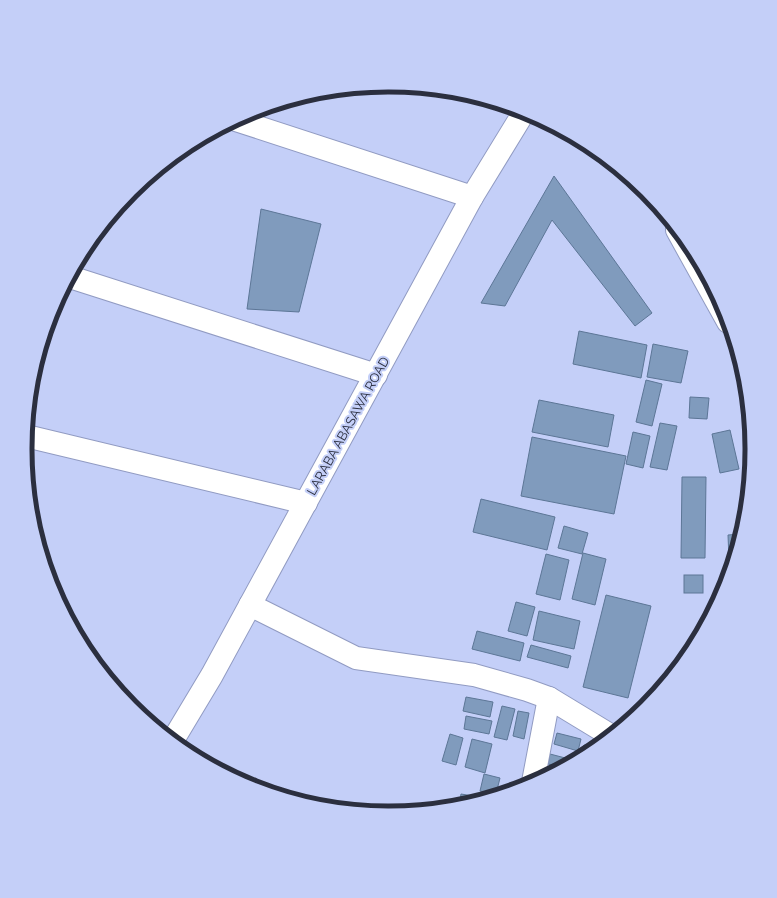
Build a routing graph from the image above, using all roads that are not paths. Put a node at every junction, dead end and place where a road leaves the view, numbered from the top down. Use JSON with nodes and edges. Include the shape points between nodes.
{"nodes":[{"id":1,"x":520,"y":118,"type":"edge"},
{"id":2,"x":245,"y":123,"type":"edge"},
{"id":3,"x":472,"y":197,"type":"junction"},
{"id":4,"x":76,"y":279,"type":"edge"},
{"id":5,"x":376,"y":375,"type":"junction"},
{"id":6,"x":32,"y":438,"type":"edge"},
{"id":7,"x":306,"y":503,"type":"junction"},
{"id":8,"x":250,"y":605,"type":"junction"},
{"id":9,"x":549,"y":698,"type":"junction"},
{"id":10,"x":605,"y":733,"type":"edge"},
{"id":11,"x":176,"y":735,"type":"edge"},
{"id":12,"x":535,"y":774,"type":"edge"}],
"edges":[{"from":1,"to":3,"type":"street","name":"LARABA ABASAWA ROAD"},
{"from":2,"to":3,"type":"street"},
{"from":3,"to":5,"type":"street","name":"LARABA ABASAWA ROAD"},
{"from":4,"to":5,"type":"street"},
{"from":5,"to":7,"type":"street","name":"LARABA ABASAWA ROAD"},
{"from":6,"to":7,"type":"street"},
{"from":7,"to":8,"type":"street","name":"LARABA ABASAWA ROAD"},
{"from":8,"to":9,"type":"street","via":[[356,658],[474,675]]},
{"from":8,"to":11,"type":"street","name":"LARABA ABASAWA ROAD"},
{"from":9,"to":10,"type":"street"},
{"from":9,"to":12,"type":"street"}]}
